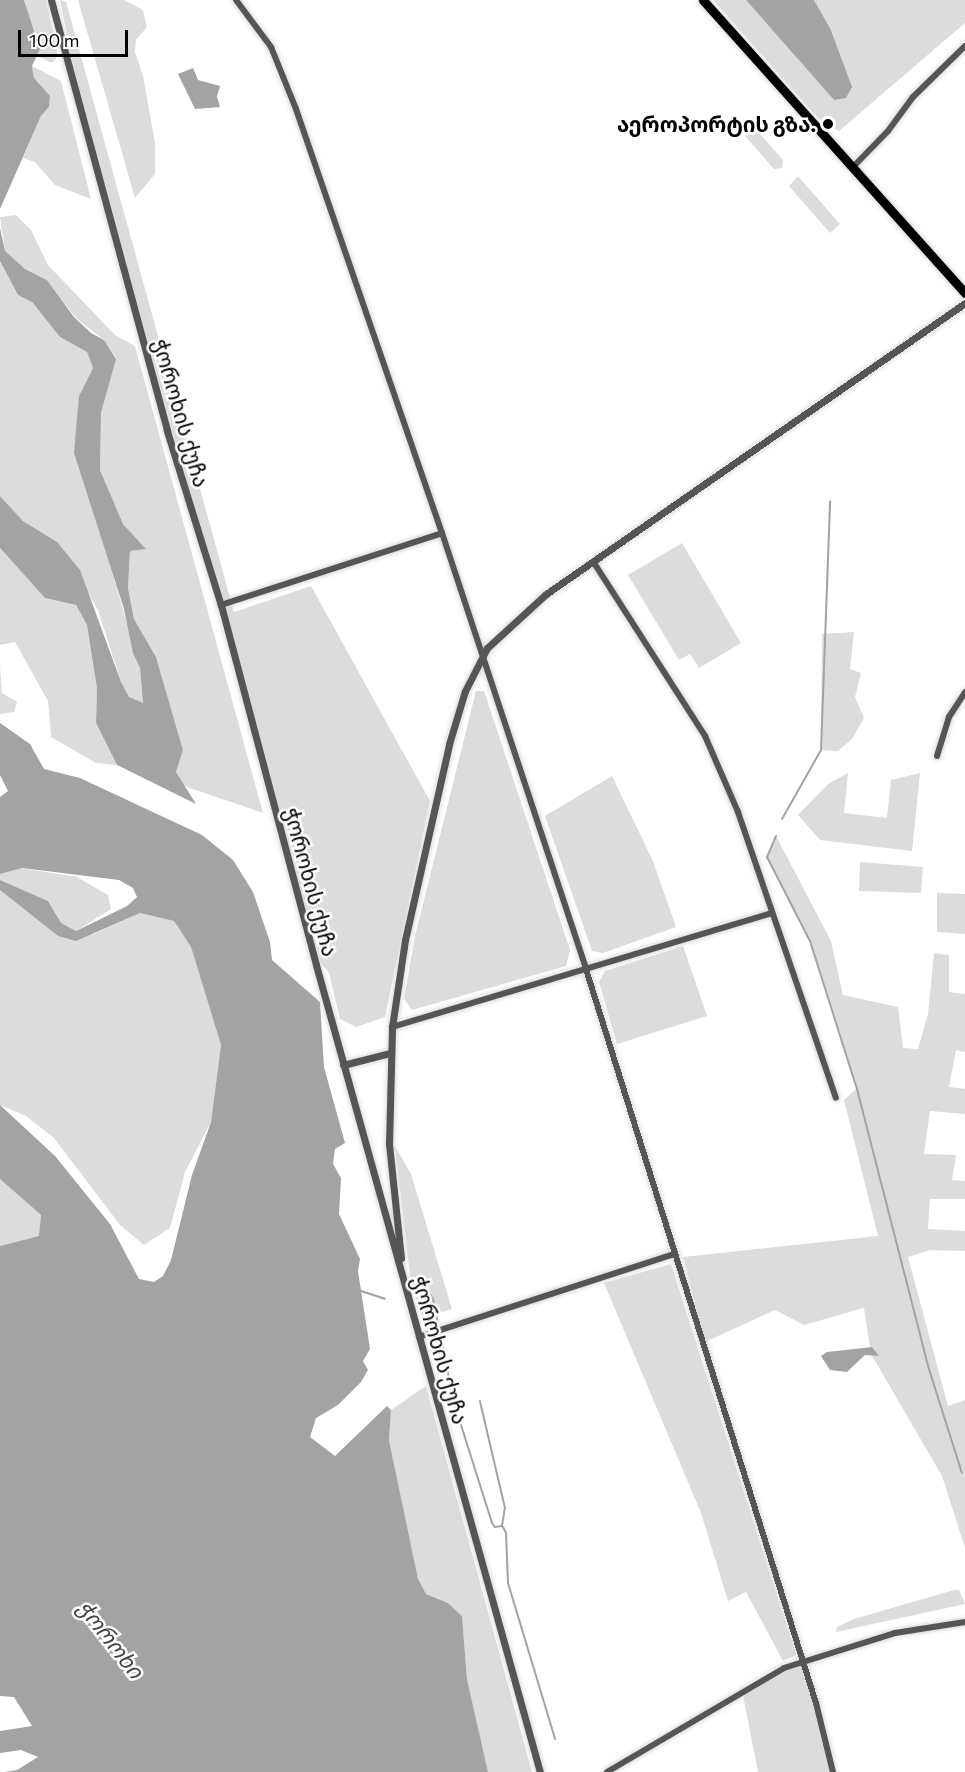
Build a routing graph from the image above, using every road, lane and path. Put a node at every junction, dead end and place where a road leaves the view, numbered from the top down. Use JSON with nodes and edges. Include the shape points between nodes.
{"nodes":[{"id":1,"x":51,"y":0,"type":"edge"},
{"id":2,"x":236,"y":0,"type":"edge"},
{"id":3,"x":704,"y":0,"type":"edge"},
{"id":4,"x":965,"y":46,"type":"edge"},
{"id":5,"x":853,"y":167,"type":"junction"},
{"id":6,"x":965,"y":293,"type":"edge"},
{"id":7,"x":965,"y":303,"type":"edge"},
{"id":8,"x":442,"y":533,"type":"junction"},
{"id":9,"x":594,"y":563,"type":"junction"},
{"id":10,"x":221,"y":605,"type":"junction"},
{"id":11,"x":482,"y":657,"type":"junction"},
{"id":12,"x":965,"y":692,"type":"edge"},
{"id":13,"x":937,"y":756,"type":"dead end"},
{"id":14,"x":771,"y":913,"type":"junction"},
{"id":15,"x":585,"y":966,"type":"junction"},
{"id":16,"x":392,"y":1027,"type":"junction"},
{"id":17,"x":390,"y":1053,"type":"junction"},
{"id":18,"x":343,"y":1065,"type":"junction"},
{"id":19,"x":836,"y":1098,"type":"dead end"},
{"id":20,"x":675,"y":1254,"type":"junction"},
{"id":21,"x":406,"y":1290,"type":"junction"},
{"id":22,"x":419,"y":1337,"type":"junction"},
{"id":23,"x":965,"y":1622,"type":"edge"},
{"id":24,"x":803,"y":1663,"type":"junction"},
{"id":25,"x":540,"y":1772,"type":"edge"},
{"id":26,"x":607,"y":1772,"type":"edge"},
{"id":27,"x":833,"y":1772,"type":"edge"}],
"edges":[{"from":1,"to":10,"type":"street","name":"ჭოროხის ქუჩა","via":[[167,431]]},
{"from":2,"to":8,"type":"street","via":[[271,47],[296,109]]},
{"from":3,"to":5,"type":"highway"},
{"from":4,"to":5,"type":"street","via":[[913,97],[888,131]]},
{"from":5,"to":6,"type":"highway"},
{"from":7,"to":9,"type":"street"},
{"from":8,"to":10,"type":"street"},
{"from":8,"to":11,"type":"street"},
{"from":9,"to":11,"type":"street","via":[[509,624]]},
{"from":9,"to":14,"type":"street","via":[[705,736],[738,812]]},
{"from":10,"to":18,"type":"street","name":"ჭოროხის ქუჩა"},
{"from":11,"to":15,"type":"street"},
{"from":11,"to":16,"type":"street","via":[[458,708],[449,744],[405,940]]},
{"from":12,"to":13,"type":"street","via":[[949,717]]},
{"from":14,"to":15,"type":"street"},
{"from":14,"to":19,"type":"street"},
{"from":15,"to":16,"type":"street"},
{"from":15,"to":20,"type":"street"},
{"from":16,"to":17,"type":"street"},
{"from":17,"to":18,"type":"street"},
{"from":17,"to":21,"type":"street","via":[[389,1144],[394,1213]]},
{"from":18,"to":21,"type":"street","name":"ჭოროხის ქუჩა"},
{"from":20,"to":22,"type":"street"},
{"from":20,"to":24,"type":"street"},
{"from":21,"to":22,"type":"street","name":"ჭოროხის ქუჩა"},
{"from":22,"to":25,"type":"street","name":"ჭოროხის ქუჩა"},
{"from":23,"to":24,"type":"street","via":[[895,1633]]},
{"from":24,"to":26,"type":"street","via":[[742,1690]]},
{"from":24,"to":27,"type":"street"}]}
